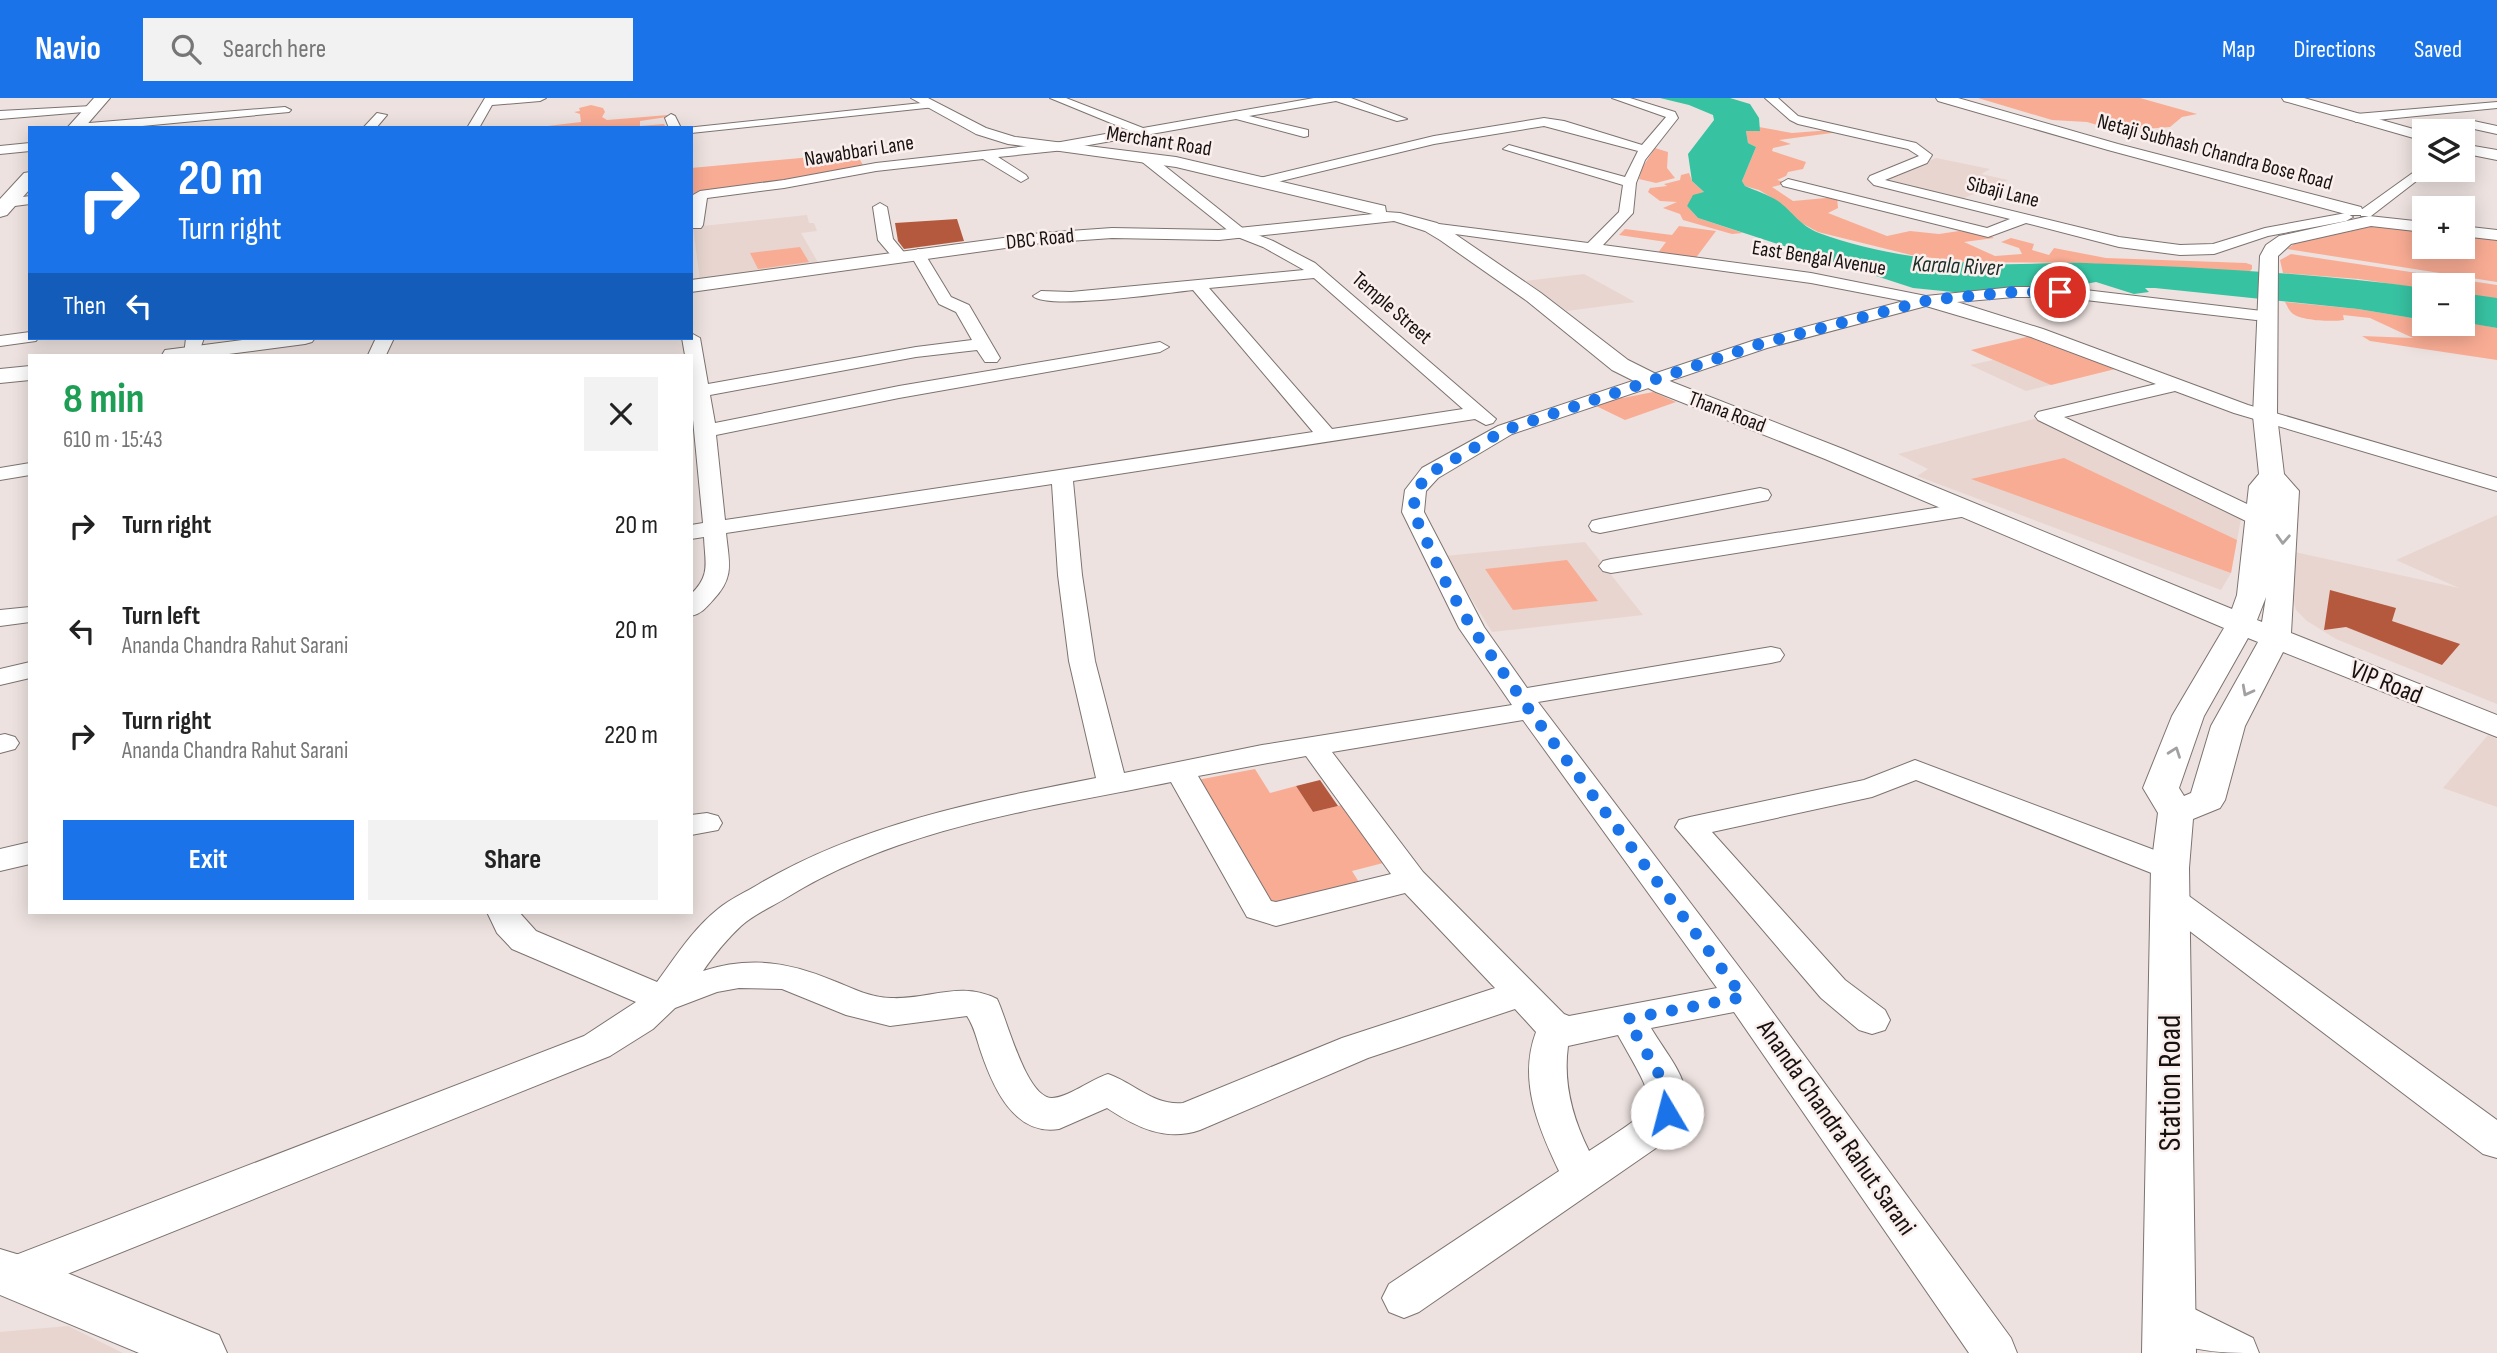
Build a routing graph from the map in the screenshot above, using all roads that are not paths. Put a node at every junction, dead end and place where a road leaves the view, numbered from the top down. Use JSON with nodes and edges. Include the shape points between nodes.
{"nodes":[{"id":1,"x":540,"y":98,"type":"edge"},
{"id":2,"x":1056,"y":98,"type":"edge"},
{"id":3,"x":1239,"y":98,"type":"edge"},
{"id":4,"x":1333,"y":98,"type":"edge"},
{"id":5,"x":1340,"y":98,"type":"edge"},
{"id":6,"x":1618,"y":98,"type":"edge"},
{"id":7,"x":1628,"y":98,"type":"edge"},
{"id":8,"x":1771,"y":98,"type":"edge"},
{"id":9,"x":1935,"y":98,"type":"edge"},
{"id":10,"x":2289,"y":98,"type":"edge"},
{"id":11,"x":490,"y":100,"type":"edge"},
{"id":12,"x":925,"y":101,"type":"edge"},
{"id":13,"x":2497,"y":105,"type":"edge"},
{"id":14,"x":99,"y":107,"type":"edge"},
{"id":15,"x":285,"y":110,"type":"dead end"},
{"id":16,"x":0,"y":115,"type":"edge"},
{"id":17,"x":381,"y":115,"type":"dead end"},
{"id":18,"x":1225,"y":116,"type":"junction"},
{"id":19,"x":2356,"y":118,"type":"junction"},
{"id":20,"x":1401,"y":119,"type":"dead end"},
{"id":21,"x":2497,"y":121,"type":"edge"},
{"id":22,"x":78,"y":126,"type":"edge"},
{"id":23,"x":99,"y":126,"type":"edge"},
{"id":24,"x":371,"y":126,"type":"edge"},
{"id":25,"x":474,"y":126,"type":"edge"},
{"id":26,"x":2412,"y":128,"type":"edge"},
{"id":27,"x":693,"y":130,"type":"edge"},
{"id":28,"x":2497,"y":130,"type":"edge"},
{"id":29,"x":1050,"y":131,"type":"dead end"},
{"id":30,"x":1140,"y":131,"type":"junction"},
{"id":31,"x":1304,"y":133,"type":"dead end"},
{"id":32,"x":1023,"y":142,"type":"junction"},
{"id":33,"x":1647,"y":146,"type":"junction"},
{"id":34,"x":28,"y":147,"type":"edge"},
{"id":35,"x":1055,"y":147,"type":"junction"},
{"id":36,"x":1509,"y":149,"type":"dead end"},
{"id":37,"x":0,"y":150,"type":"edge"},
{"id":38,"x":2475,"y":151,"type":"edge"},
{"id":39,"x":2497,"y":153,"type":"edge"},
{"id":40,"x":986,"y":155,"type":"junction"},
{"id":41,"x":1146,"y":158,"type":"junction"},
{"id":42,"x":813,"y":178,"type":"junction"},
{"id":43,"x":1021,"y":178,"type":"dead end"},
{"id":44,"x":2412,"y":178,"type":"edge"},
{"id":45,"x":28,"y":179,"type":"edge"},
{"id":46,"x":1265,"y":181,"type":"junction"},
{"id":47,"x":1628,"y":183,"type":"junction"},
{"id":48,"x":1788,"y":183,"type":"dead end"},
{"id":49,"x":831,"y":195,"type":"dead end"},
{"id":50,"x":28,"y":201,"type":"edge"},
{"id":51,"x":3,"y":207,"type":"edge"},
{"id":52,"x":880,"y":207,"type":"dead end"},
{"id":53,"x":1367,"y":214,"type":"junction"},
{"id":54,"x":1396,"y":217,"type":"joint"},
{"id":55,"x":2361,"y":217,"type":"junction"},
{"id":56,"x":2024,"y":219,"type":"junction"},
{"id":57,"x":2412,"y":223,"type":"edge"},
{"id":58,"x":696,"y":225,"type":"dead end"},
{"id":59,"x":1431,"y":227,"type":"junction"},
{"id":60,"x":2475,"y":230,"type":"edge"},
{"id":61,"x":1240,"y":233,"type":"junction"},
{"id":62,"x":2497,"y":233,"type":"edge"},
{"id":63,"x":1592,"y":248,"type":"junction"},
{"id":64,"x":909,"y":256,"type":"junction"},
{"id":65,"x":1318,"y":274,"type":"junction"},
{"id":66,"x":693,"y":286,"type":"edge"},
{"id":67,"x":1198,"y":286,"type":"junction"},
{"id":68,"x":1041,"y":296,"type":"dead end"},
{"id":69,"x":1929,"y":300,"type":"junction"},
{"id":70,"x":2270,"y":321,"type":"junction"},
{"id":71,"x":28,"y":337,"type":"edge"},
{"id":72,"x":283,"y":340,"type":"edge"},
{"id":73,"x":0,"y":341,"type":"edge"},
{"id":74,"x":982,"y":344,"type":"junction"},
{"id":75,"x":1160,"y":347,"type":"dead end"},
{"id":76,"x":186,"y":349,"type":"edge"},
{"id":77,"x":693,"y":357,"type":"edge"},
{"id":78,"x":28,"y":373,"type":"edge"},
{"id":79,"x":1000,"y":374,"type":"junction"},
{"id":80,"x":0,"y":376,"type":"edge"},
{"id":81,"x":1650,"y":381,"type":"junction"},
{"id":82,"x":2175,"y":385,"type":"junction"},
{"id":83,"x":698,"y":403,"type":"edge"},
{"id":84,"x":1478,"y":413,"type":"junction"},
{"id":85,"x":2265,"y":416,"type":"junction"},
{"id":86,"x":1505,"y":430,"type":"junction"},
{"id":87,"x":706,"y":431,"type":"junction"},
{"id":88,"x":1328,"y":436,"type":"junction"},
{"id":89,"x":28,"y":469,"type":"edge"},
{"id":90,"x":0,"y":474,"type":"edge"},
{"id":91,"x":1062,"y":476,"type":"junction"},
{"id":92,"x":2272,"y":476,"type":"junction"},
{"id":93,"x":2497,"y":485,"type":"edge"},
{"id":94,"x":1760,"y":495,"type":"dead end"},
{"id":95,"x":1966,"y":510,"type":"junction"},
{"id":96,"x":1652,"y":516,"type":"junction"},
{"id":97,"x":2258,"y":518,"type":"junction"},
{"id":98,"x":1600,"y":526,"type":"dead end"},
{"id":99,"x":713,"y":529,"type":"junction"},
{"id":100,"x":693,"y":532,"type":"edge"},
{"id":101,"x":1691,"y":553,"type":"junction"},
{"id":102,"x":1611,"y":566,"type":"dead end"},
{"id":103,"x":693,"y":607,"type":"edge"},
{"id":104,"x":28,"y":614,"type":"edge"},
{"id":105,"x":0,"y":618,"type":"edge"},
{"id":106,"x":2263,"y":625,"type":"junction"},
{"id":107,"x":1771,"y":655,"type":"dead end"},
{"id":108,"x":28,"y":670,"type":"edge"},
{"id":109,"x":0,"y":677,"type":"edge"},
{"id":110,"x":1525,"y":704,"type":"junction"},
{"id":111,"x":2497,"y":712,"type":"edge"},
{"id":112,"x":2497,"y":727,"type":"edge"},
{"id":113,"x":1313,"y":746,"type":"junction"},
{"id":114,"x":1180,"y":771,"type":"junction"},
{"id":115,"x":1112,"y":784,"type":"junction"},
{"id":116,"x":2176,"y":813,"type":"junction"},
{"id":117,"x":28,"y":853,"type":"edge"},
{"id":118,"x":0,"y":860,"type":"edge"},
{"id":119,"x":1412,"y":880,"type":"junction"},
{"id":120,"x":2170,"y":883,"type":"junction"},
{"id":121,"x":504,"y":914,"type":"edge"},
{"id":122,"x":1522,"y":993,"type":"junction"},
{"id":123,"x":1743,"y":997,"type":"junction"},
{"id":124,"x":663,"y":999,"type":"junction"},
{"id":125,"x":1627,"y":1019,"type":"junction"},
{"id":126,"x":1872,"y":1020,"type":"dead end"},
{"id":127,"x":1556,"y":1027,"type":"junction"},
{"id":128,"x":2497,"y":1142,"type":"edge"},
{"id":129,"x":1583,"y":1176,"type":"junction"},
{"id":130,"x":8,"y":1274,"type":"edge"},
{"id":131,"x":1404,"y":1297,"type":"dead end"},
{"id":132,"x":2170,"y":1335,"type":"edge"},
{"id":133,"x":200,"y":1353,"type":"edge"},
{"id":134,"x":1996,"y":1353,"type":"edge"},
{"id":135,"x":2238,"y":1353,"type":"edge"}],
"edges":[{"from":1,"to":11,"type":"street"},
{"from":2,"to":30,"type":"street"},
{"from":3,"to":18,"type":"street"},
{"from":4,"to":18,"type":"street","name":"Nawabbari Lane"},
{"from":5,"to":20,"type":"street"},
{"from":6,"to":33,"type":"street","via":[[1671,114],[1671,120]]},
{"from":7,"to":33,"type":"street","via":[[1665,103],[1680,112],[1682,118]]},
{"from":8,"to":56,"type":"street","name":"Sibaji Lane","via":[[1802,121],[1906,145],[1926,155],[1877,181]]},
{"from":9,"to":55,"type":"street","name":"Netaji Subhash Chandra Bose Road"},
{"from":10,"to":19,"type":"street"},
{"from":11,"to":25,"type":"street"},
{"from":12,"to":27,"type":"street"},
{"from":12,"to":32,"type":"street","name":"Merchant Road","via":[[981,131]]},
{"from":13,"to":19,"type":"street"},
{"from":14,"to":16,"type":"street"},
{"from":14,"to":22,"type":"main road"},
{"from":15,"to":23,"type":"street"},
{"from":17,"to":24,"type":"street"},
{"from":18,"to":30,"type":"street","name":"Nawabbari Lane"},
{"from":18,"to":31,"type":"street"},
{"from":19,"to":26,"type":"street"},
{"from":21,"to":28,"type":"street","via":[[2463,124]]},
{"from":29,"to":32,"type":"street"},
{"from":30,"to":35,"type":"street","name":"Nawabbari Lane"},
{"from":32,"to":35,"type":"street","name":"Merchant Road"},
{"from":33,"to":46,"type":"street","via":[[1544,122],[1434,140]]},
{"from":33,"to":47,"type":"street"},
{"from":34,"to":37,"type":"street"},
{"from":35,"to":40,"type":"street","name":"Nawabbari Lane"},
{"from":35,"to":41,"type":"street","name":"Merchant Road"},
{"from":36,"to":47,"type":"street"},
{"from":38,"to":39,"type":"street"},
{"from":40,"to":42,"type":"street","name":"Nawabbari Lane"},
{"from":40,"to":43,"type":"street"},
{"from":41,"to":46,"type":"street","name":"Merchant Road"},
{"from":41,"to":61,"type":"street","name":"Temple Street"},
{"from":42,"to":49,"type":"street"},
{"from":42,"to":58,"type":"street","name":"Nawabbari Lane","via":[[700,195]]},
{"from":44,"to":55,"type":"street"},
{"from":45,"to":51,"type":"main road"},
{"from":46,"to":53,"type":"street","name":"Merchant Road"},
{"from":47,"to":63,"type":"street","via":[[1626,213]]},
{"from":48,"to":56,"type":"street","via":[[1988,233]]},
{"from":50,"to":51,"type":"street"},
{"from":52,"to":64,"type":"street","via":[[886,240]]},
{"from":53,"to":54,"type":"street","name":"DBC Road"},
{"from":53,"to":61,"type":"street","name":"DBC Road"},
{"from":54,"to":59,"type":"street","name":"Thana Road"},
{"from":55,"to":56,"type":"street","name":"Sibaji Lane","via":[[2277,229],[2198,250],[2137,245]]},
{"from":55,"to":57,"type":"street"},
{"from":55,"to":70,"type":"street","via":[[2285,240],[2275,256]]},
{"from":59,"to":63,"type":"street","name":"East Bengal Avenue"},
{"from":59,"to":81,"type":"street","name":"Thana Road","via":[[1534,297],[1620,365]]},
{"from":60,"to":62,"type":"street"},
{"from":61,"to":64,"type":"street","name":"DBC Road","via":[[1069,235]]},
{"from":61,"to":65,"type":"street","name":"Temple Street","via":[[1283,251]]},
{"from":63,"to":69,"type":"street","name":"East Bengal Avenue","via":[[1811,278]]},
{"from":64,"to":66,"type":"street","name":"DBC Road"},
{"from":64,"to":74,"type":"street","via":[[945,300],[963,309]]},
{"from":65,"to":67,"type":"street"},
{"from":65,"to":84,"type":"street","name":"Temple Street"},
{"from":67,"to":68,"type":"street"},
{"from":67,"to":88,"type":"street"},
{"from":69,"to":70,"type":"street","via":[[2060,292]]},
{"from":69,"to":81,"type":"street","name":"Ananda Chandra Rahut Sarani","via":[[1760,344]]},
{"from":69,"to":82,"type":"street","name":"East Bengal Avenue","via":[[2011,324]]},
{"from":70,"to":85,"type":"street"},
{"from":71,"to":73,"type":"street"},
{"from":72,"to":76,"type":"street"},
{"from":74,"to":79,"type":"street"},
{"from":74,"to":83,"type":"street","via":[[926,351]]},
{"from":75,"to":79,"type":"street"},
{"from":77,"to":83,"type":"street"},
{"from":78,"to":80,"type":"street"},
{"from":79,"to":87,"type":"street"},
{"from":81,"to":86,"type":"street","name":"Ananda Chandra Rahut Sarani"},
{"from":81,"to":95,"type":"street","name":"Thana Road"},
{"from":82,"to":85,"type":"street","name":"East Bengal Avenue"},
{"from":82,"to":97,"type":"street","via":[[2045,416]]},
{"from":83,"to":87,"type":"street"},
{"from":84,"to":86,"type":"street","name":"Temple Street"},
{"from":84,"to":88,"type":"street"},
{"from":85,"to":92,"type":"street"},
{"from":85,"to":93,"type":"street","name":"East Bengal Avenue"},
{"from":86,"to":110,"type":"street","name":"Ananda Chandra Rahut Sarani","via":[[1430,473],[1416,490],[1412,507],[1472,628]]},
{"from":87,"to":99,"type":"street"},
{"from":88,"to":91,"type":"street"},
{"from":89,"to":90,"type":"street"},
{"from":91,"to":99,"type":"street"},
{"from":91,"to":115,"type":"street","via":[[1082,661]]},
{"from":92,"to":97,"type":"street","via":[[2262,486]]},
{"from":92,"to":106,"type":"street","one_way":true,"via":[[2286,491]]},
{"from":94,"to":96,"type":"street"},
{"from":95,"to":101,"type":"street"},
{"from":95,"to":106,"type":"street","name":"Thana Road","via":[[2210,603],[2227,624]]},
{"from":96,"to":98,"type":"street"},
{"from":96,"to":101,"type":"street"},
{"from":97,"to":106,"type":"street"},
{"from":99,"to":100,"type":"street"},
{"from":99,"to":103,"type":"street","via":[[717,580]]},
{"from":101,"to":102,"type":"street"},
{"from":104,"to":105,"type":"street"},
{"from":106,"to":111,"type":"street","name":"VIP Road","via":[[2358,655]]},
{"from":106,"to":112,"type":"street","name":"VIP Road"},
{"from":106,"to":116,"type":"street","one_way":true,"via":[[2207,800]]},
{"from":116,"to":106,"type":"street","name":"Station Road","one_way":true,"via":[[2161,788],[2188,716]]},
{"from":107,"to":110,"type":"street"},
{"from":108,"to":109,"type":"street"},
{"from":110,"to":113,"type":"street"},
{"from":110,"to":123,"type":"street","name":"Ananda Chandra Rahut Sarani"},
{"from":113,"to":114,"type":"street"},
{"from":113,"to":119,"type":"street"},
{"from":114,"to":115,"type":"street"},
{"from":114,"to":119,"type":"street","via":[[1263,912],[1276,914]]},
{"from":115,"to":124,"type":"street","via":[[956,816],[904,831],[804,872],[731,916],[708,938]]},
{"from":116,"to":120,"type":"street","name":"Station Road"},
{"from":117,"to":118,"type":"street"},
{"from":119,"to":122,"type":"street"},
{"from":120,"to":126,"type":"street","via":[[1915,769],[1872,788],[1690,827],[1833,989]]},
{"from":120,"to":128,"type":"street"},
{"from":120,"to":132,"type":"street","name":"Station Road"},
{"from":121,"to":124,"type":"street","via":[[524,940]]},
{"from":122,"to":124,"type":"street","via":[[1355,1048],[1171,1122],[1108,1089],[1068,1110],[1050,1114],[1035,1110],[1008,1074],[984,1009],[969,1001],[886,1012],[769,974],[719,977]]},
{"from":122,"to":127,"type":"street"},
{"from":123,"to":125,"type":"street"},
{"from":123,"to":134,"type":"street","name":"Ananda Chandra Rahut Sarani"},
{"from":124,"to":130,"type":"street","via":[[597,1046]]},
{"from":125,"to":127,"type":"street","via":[[1569,1030]]},
{"from":125,"to":129,"type":"street","via":[[1667,1088],[1667,1113],[1655,1128]]},
{"from":127,"to":129,"type":"street","via":[[1549,1042],[1547,1082],[1562,1137]]},
{"from":129,"to":131,"type":"street"},
{"from":130,"to":133,"type":"street"},
{"from":132,"to":135,"type":"street"}]}
